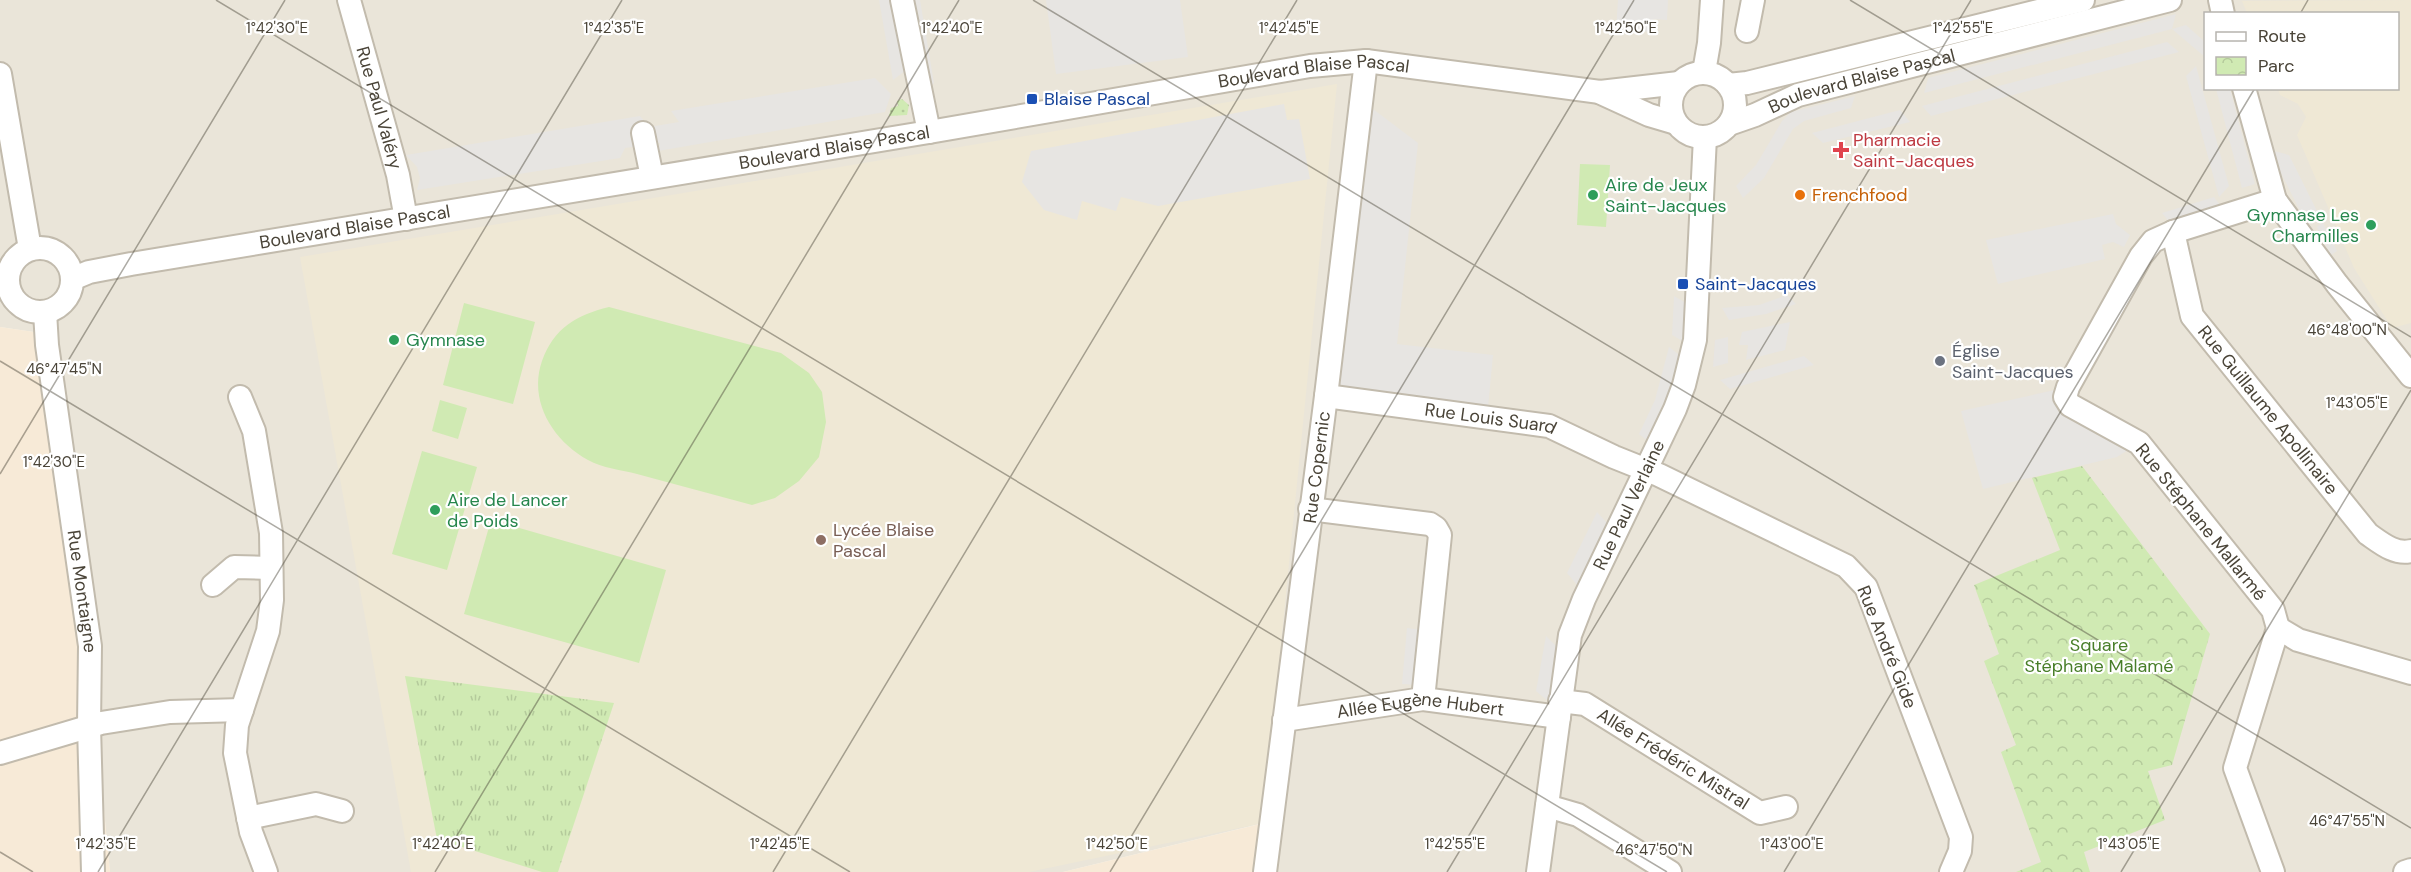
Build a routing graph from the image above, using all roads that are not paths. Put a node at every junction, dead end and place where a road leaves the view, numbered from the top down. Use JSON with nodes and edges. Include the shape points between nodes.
{"nodes":[{"id":1,"x":349,"y":0,"type":"edge"},
{"id":2,"x":902,"y":0,"type":"edge"},
{"id":3,"x":1712,"y":0,"type":"edge"},
{"id":4,"x":1753,"y":0,"type":"edge"},
{"id":5,"x":2083,"y":0,"type":"edge"},
{"id":6,"x":2170,"y":0,"type":"edge"},
{"id":7,"x":1747,"y":31,"type":"dead end"},
{"id":8,"x":1366,"y":61,"type":"junction"},
{"id":9,"x":1704,"y":72,"type":"junction"},
{"id":10,"x":0,"y":74,"type":"edge"},
{"id":11,"x":1679,"y":83,"type":"junction"},
{"id":12,"x":1728,"y":85,"type":"junction"},
{"id":13,"x":2245,"y":90,"type":"edge"},
{"id":14,"x":1600,"y":92,"type":"junction"},
{"id":15,"x":1676,"y":123,"type":"junction"},
{"id":16,"x":1729,"y":124,"type":"junction"},
{"id":17,"x":929,"y":132,"type":"junction"},
{"id":18,"x":643,"y":133,"type":"dead end"},
{"id":19,"x":1705,"y":137,"type":"junction"},
{"id":20,"x":652,"y":177,"type":"junction"},
{"id":21,"x":2275,"y":200,"type":"junction"},
{"id":22,"x":406,"y":219,"type":"junction"},
{"id":23,"x":2173,"y":232,"type":"junction"},
{"id":24,"x":30,"y":249,"type":"junction"},
{"id":25,"x":72,"y":279,"type":"junction"},
{"id":26,"x":4,"y":288,"type":"edge"},
{"id":27,"x":45,"y":312,"type":"junction"},
{"id":28,"x":2411,"y":376,"type":"edge"},
{"id":29,"x":1326,"y":396,"type":"junction"},
{"id":30,"x":240,"y":397,"type":"dead end"},
{"id":31,"x":1646,"y":470,"type":"junction"},
{"id":32,"x":1310,"y":509,"type":"junction"},
{"id":33,"x":2411,"y":550,"type":"edge"},
{"id":34,"x":270,"y":568,"type":"junction"},
{"id":35,"x":213,"y":585,"type":"dead end"},
{"id":36,"x":2278,"y":628,"type":"junction"},
{"id":37,"x":2411,"y":673,"type":"edge"},
{"id":38,"x":1424,"y":699,"type":"junction"},
{"id":39,"x":1559,"y":709,"type":"junction"},
{"id":40,"x":243,"y":710,"type":"junction"},
{"id":41,"x":1284,"y":720,"type":"junction"},
{"id":42,"x":89,"y":726,"type":"junction"},
{"id":43,"x":0,"y":753,"type":"edge"},
{"id":44,"x":1547,"y":806,"type":"junction"},
{"id":45,"x":1786,"y":807,"type":"dead end"},
{"id":46,"x":342,"y":811,"type":"dead end"},
{"id":47,"x":248,"y":818,"type":"junction"},
{"id":48,"x":2411,"y":870,"type":"edge"},
{"id":49,"x":93,"y":872,"type":"edge"},
{"id":50,"x":266,"y":872,"type":"edge"},
{"id":51,"x":1264,"y":872,"type":"edge"},
{"id":52,"x":1538,"y":872,"type":"edge"},
{"id":53,"x":1670,"y":872,"type":"edge"},
{"id":54,"x":1951,"y":872,"type":"edge"},
{"id":55,"x":2273,"y":872,"type":"edge"},
{"id":56,"x":2405,"y":872,"type":"edge"}],
"edges":[{"from":1,"to":22,"type":"street","name":"Rue Paul Valéry","via":[[398,176]]},
{"from":2,"to":17,"type":"street"},
{"from":3,"to":9,"type":"street"},
{"from":4,"to":7,"type":"street"},
{"from":5,"to":12,"type":"street","name":"Boulevard Blaise Pascal"},
{"from":6,"to":16,"type":"street","name":"Boulevard Blaise Pascal","via":[[1798,95]]},
{"from":8,"to":14,"type":"street","name":"Boulevard Blaise Pascal"},
{"from":8,"to":17,"type":"street","name":"Boulevard Blaise Pascal","via":[[1310,66]]},
{"from":8,"to":29,"type":"street","name":"Rue Copernic"},
{"from":9,"to":11,"type":"street","name":"Boulevard Blaise Pascal"},
{"from":9,"to":12,"type":"street"},
{"from":10,"to":24,"type":"street"},
{"from":11,"to":14,"type":"street","name":"Boulevard Blaise Pascal"},
{"from":11,"to":15,"type":"street","via":[[1671,99]]},
{"from":12,"to":16,"type":"street","via":[[1735,102]]},
{"from":13,"to":21,"type":"street"},
{"from":14,"to":15,"type":"street","name":"Boulevard Blaise Pascal"},
{"from":15,"to":19,"type":"street","name":"Boulevard Blaise Pascal","via":[[1692,136]]},
{"from":16,"to":19,"type":"street","name":"Boulevard Blaise Pascal","via":[[1719,133]]},
{"from":17,"to":20,"type":"street","name":"Boulevard Blaise Pascal"},
{"from":18,"to":20,"type":"street"},
{"from":19,"to":31,"type":"street","name":"Rue Paul Verlaine","via":[[1695,340],[1675,409]]},
{"from":20,"to":22,"type":"street","name":"Boulevard Blaise Pascal"},
{"from":21,"to":23,"type":"street","name":"Rue Stéphane Mallarmé"},
{"from":21,"to":28,"type":"street"},
{"from":22,"to":25,"type":"street","name":"Boulevard Blaise Pascal","via":[[131,264]]},
{"from":23,"to":33,"type":"street","name":"Rue Guillaume Apollinaire","via":[[2192,316],[2368,534],[2389,549]]},
{"from":23,"to":36,"type":"street","name":"Rue Stéphane Mallarmé","via":[[2153,241],[2141,256],[2065,397],[2070,405],[2139,443],[2273,610]]},
{"from":24,"to":25,"type":"street","via":[[54,250],[70,267]]},
{"from":24,"to":26,"type":"street","via":[[19,254],[12,264]]},
{"from":25,"to":27,"type":"street","via":[[65,300]]},
{"from":26,"to":27,"type":"street","via":[[18,304]]},
{"from":27,"to":42,"type":"street","name":"Rue Montaigne","via":[[90,646]]},
{"from":29,"to":31,"type":"street","name":"Rue Louis Suard","via":[[1549,426]]},
{"from":29,"to":32,"type":"street","name":"Rue Copernic"},
{"from":30,"to":34,"type":"street","via":[[254,431],[266,492]]},
{"from":31,"to":39,"type":"street","name":"Rue Paul Verlaine","via":[[1576,616]]},
{"from":31,"to":54,"type":"street","name":"Rue André Gide","via":[[1846,566],[1857,575],[1866,587],[1961,837]]},
{"from":32,"to":38,"type":"street","via":[[1430,524],[1436,528],[1440,535]]},
{"from":32,"to":41,"type":"street","name":"Rue Copernic"},
{"from":34,"to":35,"type":"street","via":[[234,567]]},
{"from":34,"to":40,"type":"street","via":[[272,600],[268,631]]},
{"from":36,"to":37,"type":"street","via":[[2298,640]]},
{"from":36,"to":55,"type":"street","via":[[2235,768]]},
{"from":38,"to":39,"type":"street","name":"Allée Eugène Hubert"},
{"from":38,"to":41,"type":"street","name":"Allée Eugène Hubert"},
{"from":39,"to":44,"type":"street","name":"Rue Paul Verlaine"},
{"from":39,"to":45,"type":"street","name":"Allée Frédéric Mistral","via":[[1585,704],[1760,813]]},
{"from":40,"to":42,"type":"street","via":[[170,712]]},
{"from":40,"to":47,"type":"street","via":[[237,725],[235,753]]},
{"from":41,"to":51,"type":"street","name":"Rue Copernic"},
{"from":42,"to":43,"type":"street"},
{"from":42,"to":49,"type":"street","name":"Rue Montaigne"},
{"from":44,"to":52,"type":"street","name":"Rue Paul Verlaine"},
{"from":44,"to":53,"type":"street","via":[[1578,815]]},
{"from":46,"to":47,"type":"street","via":[[316,804]]},
{"from":47,"to":50,"type":"street"},
{"from":48,"to":56,"type":"street"}]}
